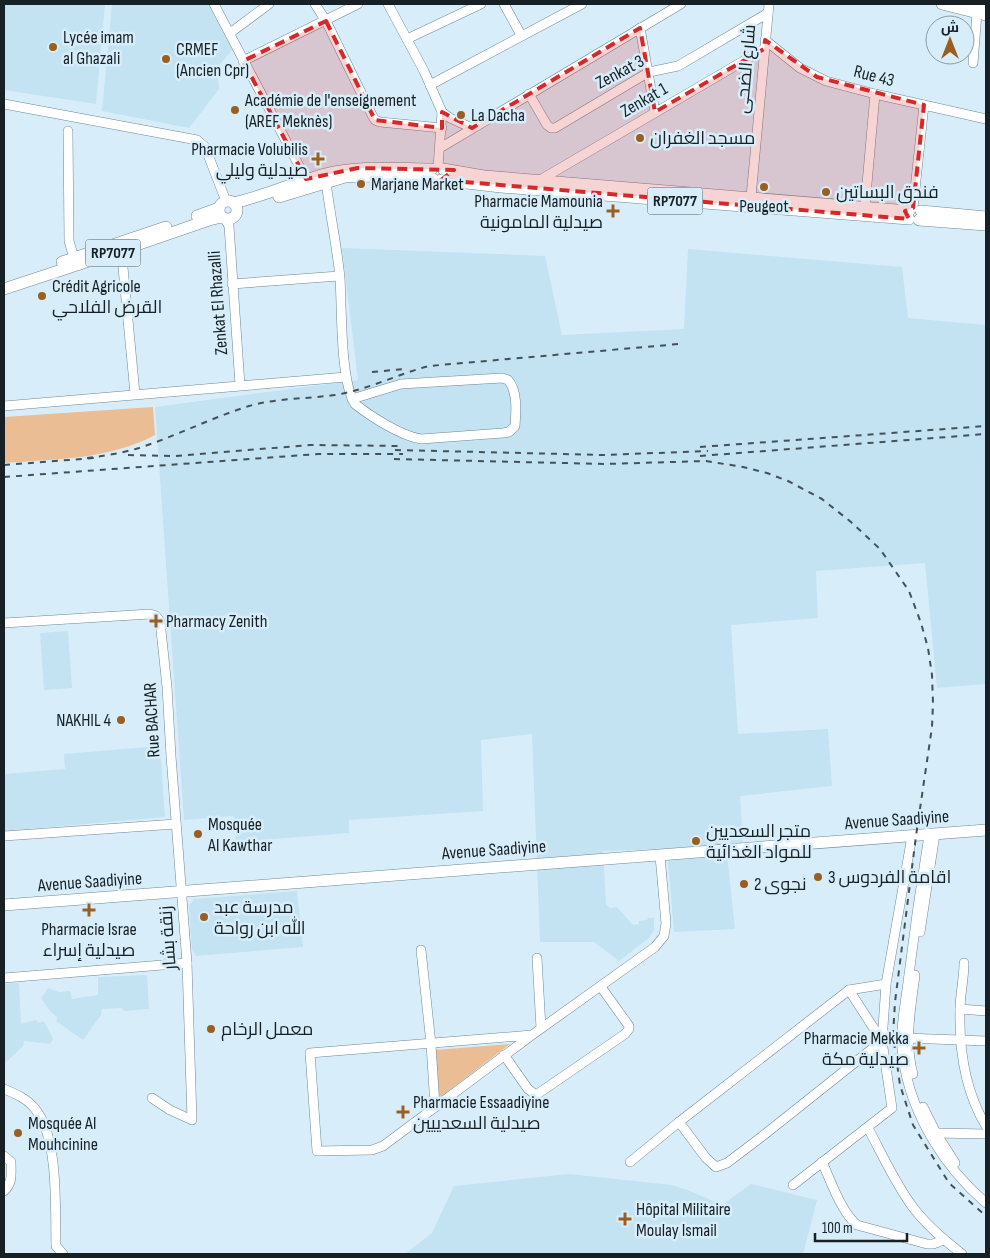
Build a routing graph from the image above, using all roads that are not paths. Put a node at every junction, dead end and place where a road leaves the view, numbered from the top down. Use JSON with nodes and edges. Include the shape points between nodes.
{"nodes":[{"id":1,"x":214,"y":4,"type":"edge"},
{"id":2,"x":269,"y":4,"type":"edge"},
{"id":3,"x":315,"y":4,"type":"edge"},
{"id":4,"x":358,"y":4,"type":"edge"},
{"id":5,"x":388,"y":4,"type":"edge"},
{"id":6,"x":481,"y":4,"type":"edge"},
{"id":7,"x":504,"y":4,"type":"edge"},
{"id":8,"x":582,"y":4,"type":"edge"},
{"id":9,"x":681,"y":4,"type":"edge"},
{"id":10,"x":768,"y":4,"type":"edge"},
{"id":11,"x":942,"y":4,"type":"edge"},
{"id":12,"x":982,"y":11,"type":"edge"},
{"id":13,"x":768,"y":14,"type":"junction"},
{"id":14,"x":326,"y":21,"type":"junction"},
{"id":15,"x":640,"y":28,"type":"junction"},
{"id":16,"x":230,"y":33,"type":"junction"},
{"id":17,"x":522,"y":35,"type":"junction"},
{"id":18,"x":407,"y":39,"type":"junction"},
{"id":19,"x":764,"y":45,"type":"junction"},
{"id":20,"x":975,"y":51,"type":"edge"},
{"id":21,"x":244,"y":61,"type":"junction"},
{"id":22,"x":648,"y":72,"type":"junction"},
{"id":23,"x":430,"y":85,"type":"junction"},
{"id":24,"x":529,"y":94,"type":"junction"},
{"id":25,"x":875,"y":94,"type":"junction"},
{"id":26,"x":4,"y":104,"type":"edge"},
{"id":27,"x":924,"y":105,"type":"junction"},
{"id":28,"x":442,"y":112,"type":"junction"},
{"id":29,"x":655,"y":112,"type":"junction"},
{"id":30,"x":986,"y":119,"type":"edge"},
{"id":31,"x":442,"y":128,"type":"junction"},
{"id":32,"x":472,"y":128,"type":"junction"},
{"id":33,"x":68,"y":132,"type":"dead end"},
{"id":34,"x":440,"y":148,"type":"junction"},
{"id":35,"x":438,"y":173,"type":"junction"},
{"id":36,"x":306,"y":179,"type":"junction"},
{"id":37,"x":540,"y":180,"type":"junction"},
{"id":38,"x":326,"y":182,"type":"junction"},
{"id":39,"x":751,"y":197,"type":"junction"},
{"id":40,"x":865,"y":206,"type":"junction"},
{"id":41,"x":226,"y":207,"type":"junction"},
{"id":42,"x":914,"y":214,"type":"junction"},
{"id":43,"x":986,"y":216,"type":"edge"},
{"id":44,"x":974,"y":219,"type":"junction"},
{"id":45,"x":986,"y":225,"type":"edge"},
{"id":46,"x":119,"y":251,"type":"junction"},
{"id":47,"x":74,"y":258,"type":"junction"},
{"id":48,"x":339,"y":276,"type":"junction"},
{"id":49,"x":4,"y":281,"type":"edge"},
{"id":50,"x":232,"y":284,"type":"junction"},
{"id":51,"x":4,"y":289,"type":"edge"},
{"id":52,"x":346,"y":377,"type":"junction"},
{"id":53,"x":240,"y":385,"type":"junction"},
{"id":54,"x":135,"y":394,"type":"junction"},
{"id":55,"x":352,"y":399,"type":"junction"},
{"id":56,"x":4,"y":406,"type":"edge"},
{"id":57,"x":4,"y":623,"type":"edge"},
{"id":58,"x":176,"y":824,"type":"junction"},
{"id":59,"x":986,"y":830,"type":"edge"},
{"id":60,"x":932,"y":835,"type":"junction"},
{"id":61,"x":4,"y":836,"type":"edge"},
{"id":62,"x":912,"y":836,"type":"junction"},
{"id":63,"x":660,"y":856,"type":"junction"},
{"id":64,"x":181,"y":893,"type":"junction"},
{"id":65,"x":4,"y":905,"type":"edge"},
{"id":66,"x":421,"y":950,"type":"dead end"},
{"id":67,"x":537,"y":958,"type":"dead end"},
{"id":68,"x":964,"y":963,"type":"dead end"},
{"id":69,"x":187,"y":964,"type":"junction"},
{"id":70,"x":4,"y":978,"type":"edge"},
{"id":71,"x":886,"y":984,"type":"junction"},
{"id":72,"x":601,"y":986,"type":"junction"},
{"id":73,"x":849,"y":990,"type":"junction"},
{"id":74,"x":960,"y":1009,"type":"junction"},
{"id":75,"x":986,"y":1011,"type":"edge"},
{"id":76,"x":541,"y":1028,"type":"junction"},
{"id":77,"x":532,"y":1035,"type":"junction"},
{"id":78,"x":906,"y":1038,"type":"junction"},
{"id":79,"x":961,"y":1040,"type":"junction"},
{"id":80,"x":882,"y":1041,"type":"junction"},
{"id":81,"x":986,"y":1041,"type":"edge"},
{"id":82,"x":431,"y":1044,"type":"junction"},
{"id":83,"x":504,"y":1055,"type":"junction"},
{"id":84,"x":4,"y":1089,"type":"edge"},
{"id":85,"x":152,"y":1098,"type":"dead end"},
{"id":86,"x":435,"y":1107,"type":"junction"},
{"id":87,"x":982,"y":1109,"type":"edge"},
{"id":88,"x":679,"y":1122,"type":"junction"},
{"id":89,"x":986,"y":1126,"type":"edge"},
{"id":90,"x":868,"y":1128,"type":"junction"},
{"id":91,"x":936,"y":1133,"type":"junction"},
{"id":92,"x":986,"y":1134,"type":"edge"},
{"id":93,"x":4,"y":1156,"type":"edge"},
{"id":94,"x":630,"y":1162,"type":"dead end"},
{"id":95,"x":822,"y":1162,"type":"junction"},
{"id":96,"x":793,"y":1185,"type":"dead end"},
{"id":97,"x":4,"y":1191,"type":"edge"},
{"id":98,"x":986,"y":1196,"type":"edge"},
{"id":99,"x":986,"y":1204,"type":"edge"},
{"id":100,"x":944,"y":1240,"type":"junction"},
{"id":101,"x":63,"y":1254,"type":"edge"},
{"id":102,"x":962,"y":1254,"type":"edge"}],
"edges":[{"from":1,"to":16,"type":"street"},
{"from":2,"to":16,"type":"street"},
{"from":3,"to":14,"type":"street"},
{"from":4,"to":14,"type":"street"},
{"from":5,"to":18,"type":"street"},
{"from":6,"to":18,"type":"street"},
{"from":7,"to":17,"type":"street"},
{"from":8,"to":17,"type":"street"},
{"from":9,"to":15,"type":"street"},
{"from":10,"to":13,"type":"street","name":"شارع الضحى"},
{"from":11,"to":12,"type":"main road"},
{"from":12,"to":20,"type":"street"},
{"from":13,"to":19,"type":"street","name":"شارع الضحى"},
{"from":13,"to":22,"type":"street","name":"Zenkat 3","via":[[678,66]]},
{"from":14,"to":21,"type":"street"},
{"from":14,"to":31,"type":"street","via":[[376,120]]},
{"from":15,"to":22,"type":"street"},
{"from":15,"to":24,"type":"street"},
{"from":16,"to":21,"type":"street"},
{"from":17,"to":23,"type":"street"},
{"from":18,"to":23,"type":"street"},
{"from":19,"to":25,"type":"street","name":"Rue 43","via":[[817,77]]},
{"from":19,"to":29,"type":"street","name":"Zenkat 1"},
{"from":19,"to":39,"type":"street","name":"شارع الضحى"},
{"from":21,"to":36,"type":"street"},
{"from":22,"to":24,"type":"street","name":"Zenkat 3","via":[[552,128]]},
{"from":22,"to":29,"type":"street"},
{"from":23,"to":28,"type":"street"},
{"from":24,"to":32,"type":"street"},
{"from":25,"to":27,"type":"street","name":"Rue 43"},
{"from":25,"to":40,"type":"street"},
{"from":26,"to":41,"type":"street","name":"Zenkat El Rhazalli","via":[[197,140],[206,147]]},
{"from":27,"to":30,"type":"street","name":"Rue 43"},
{"from":27,"to":42,"type":"street"},
{"from":28,"to":31,"type":"street"},
{"from":28,"to":32,"type":"street"},
{"from":29,"to":37,"type":"street","name":"Zenkat 1"},
{"from":31,"to":34,"type":"street"},
{"from":32,"to":34,"type":"street"},
{"from":33,"to":47,"type":"street","via":[[69,241]]},
{"from":34,"to":35,"type":"street"},
{"from":35,"to":36,"type":"main road","number":"RP7077","via":[[358,168]]},
{"from":35,"to":37,"type":"main road","number":"RP7077"},
{"from":35,"to":38,"type":"main road","number":"RP7077","via":[[345,177]]},
{"from":35,"to":42,"type":"main road","number":"RP7077","via":[[505,187]]},
{"from":36,"to":41,"type":"main road","number":"RP7077"},
{"from":37,"to":39,"type":"main road","number":"RP7077"},
{"from":38,"to":41,"type":"main road","number":"RP7077"},
{"from":38,"to":48,"type":"street"},
{"from":39,"to":40,"type":"main road","number":"RP7077"},
{"from":40,"to":42,"type":"main road","number":"RP7077"},
{"from":41,"to":46,"type":"main road","number":"RP7077","via":[[209,220]]},
{"from":41,"to":47,"type":"main road","number":"RP7077"},
{"from":41,"to":50,"type":"street","name":"Zenkat El Rhazalli"},
{"from":42,"to":44,"type":"main road","number":"RP7077"},
{"from":43,"to":44,"type":"main road","number":"RP7077"},
{"from":44,"to":45,"type":"main road","number":"RP7077"},
{"from":46,"to":51,"type":"main road","number":"RP7077"},
{"from":46,"to":54,"type":"street"},
{"from":47,"to":49,"type":"main road","number":"RP7077"},
{"from":48,"to":50,"type":"street"},
{"from":48,"to":52,"type":"street"},
{"from":50,"to":53,"type":"street","name":"Zenkat El Rhazalli"},
{"from":52,"to":53,"type":"street"},
{"from":52,"to":55,"type":"street"},
{"from":53,"to":54,"type":"street"},
{"from":54,"to":56,"type":"street"},
{"from":55,"to":55,"type":"street","via":[[394,429],[415,438],[503,433],[515,426],[512,386],[502,378],[409,383]]},
{"from":57,"to":58,"type":"street","name":"Rue BACHAR","via":[[156,616],[162,627]]},
{"from":58,"to":61,"type":"street"},
{"from":58,"to":64,"type":"street","name":"زنقة بشار"},
{"from":59,"to":60,"type":"main road","name":"Avenue Saadiyine"},
{"from":60,"to":62,"type":"main road","name":"Avenue Saadiyine"},
{"from":60,"to":78,"type":"street"},
{"from":62,"to":63,"type":"main road","name":"Avenue Saadiyine"},
{"from":62,"to":71,"type":"street"},
{"from":63,"to":64,"type":"main road","name":"Avenue Saadiyine"},
{"from":63,"to":72,"type":"street","via":[[666,923],[664,936]]},
{"from":64,"to":65,"type":"main road","name":"Avenue Saadiyine"},
{"from":64,"to":69,"type":"street","name":"زنقة بشار"},
{"from":66,"to":82,"type":"street"},
{"from":67,"to":76,"type":"street"},
{"from":68,"to":74,"type":"street"},
{"from":69,"to":70,"type":"street"},
{"from":69,"to":85,"type":"street","name":"زنقة بشار","via":[[192,1120]]},
{"from":71,"to":73,"type":"street"},
{"from":71,"to":80,"type":"street"},
{"from":72,"to":76,"type":"street"},
{"from":72,"to":83,"type":"street","via":[[628,1026],[625,1034],[536,1094],[528,1089]]},
{"from":73,"to":80,"type":"street"},
{"from":73,"to":88,"type":"street"},
{"from":74,"to":75,"type":"street"},
{"from":74,"to":79,"type":"street"},
{"from":76,"to":77,"type":"street"},
{"from":77,"to":82,"type":"street"},
{"from":77,"to":83,"type":"street"},
{"from":78,"to":79,"type":"street"},
{"from":78,"to":91,"type":"street","via":[[922,1105]]},
{"from":78,"to":99,"type":"street","via":[[903,1057],[907,1075],[929,1134],[954,1170]]},
{"from":79,"to":81,"type":"street"},
{"from":79,"to":87,"type":"street","via":[[967,1081]]},
{"from":80,"to":88,"type":"street","via":[[724,1165],[716,1166],[709,1162]]},
{"from":80,"to":90,"type":"street","via":[[892,1106]]},
{"from":82,"to":86,"type":"street"},
{"from":82,"to":86,"type":"street","via":[[310,1053],[317,1151],[372,1150],[390,1141]]},
{"from":83,"to":86,"type":"street"},
{"from":84,"to":101,"type":"street","via":[[32,1105],[44,1124],[54,1182],[56,1246]]},
{"from":87,"to":89,"type":"street"},
{"from":88,"to":94,"type":"street"},
{"from":90,"to":95,"type":"street"},
{"from":90,"to":100,"type":"street","via":[[909,1202]]},
{"from":91,"to":92,"type":"street"},
{"from":91,"to":98,"type":"street","via":[[954,1162]]},
{"from":93,"to":97,"type":"street","via":[[11,1162],[11,1182]]},
{"from":95,"to":96,"type":"street"},
{"from":95,"to":100,"type":"street","via":[[843,1206],[858,1225],[927,1244]]},
{"from":100,"to":102,"type":"street"}]}
